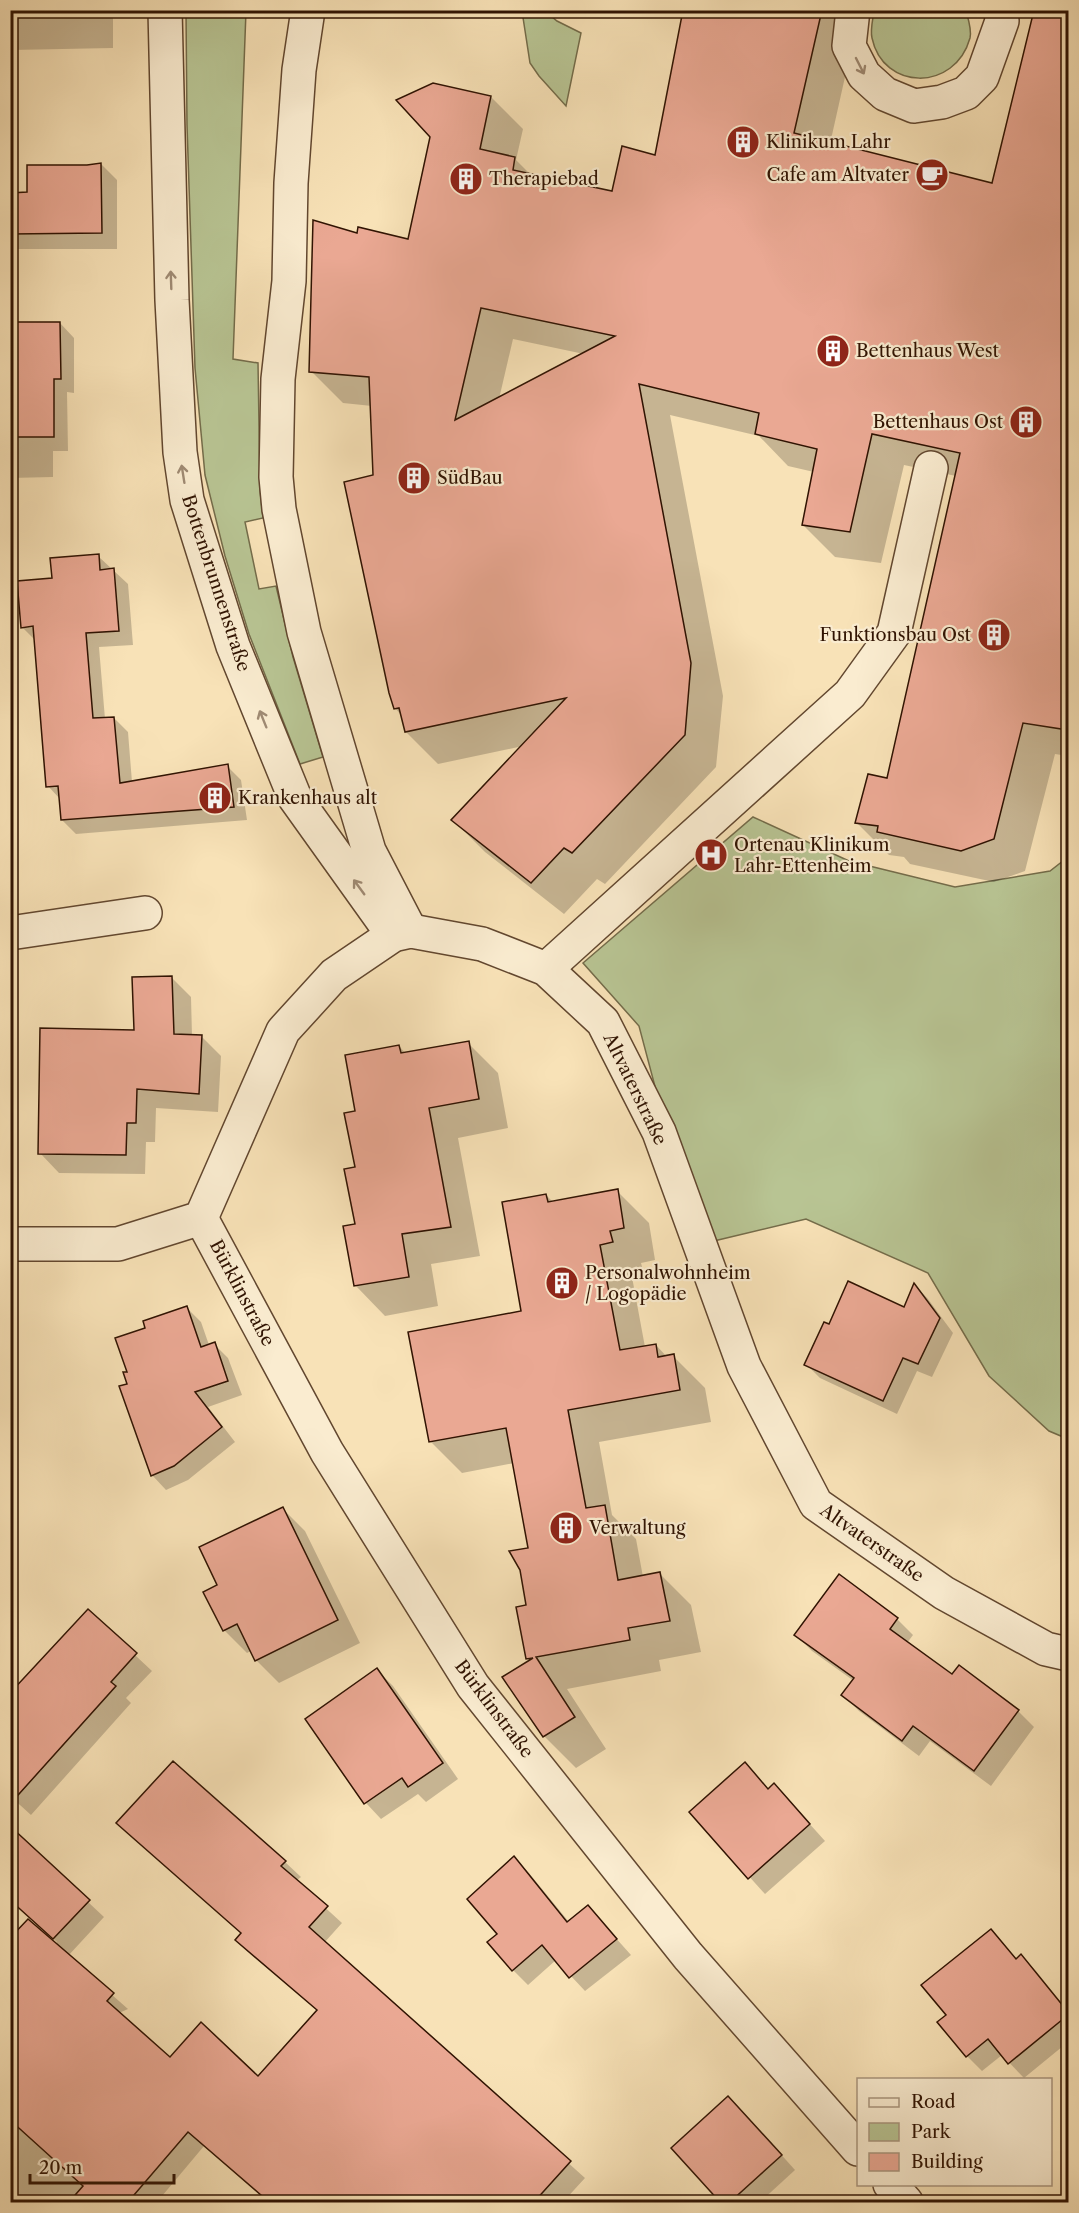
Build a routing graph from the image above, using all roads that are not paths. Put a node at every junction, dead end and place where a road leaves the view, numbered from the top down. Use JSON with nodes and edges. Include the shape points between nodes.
{"nodes":[{"id":1,"x":165,"y":10,"type":"edge"},
{"id":2,"x":308,"y":10,"type":"edge"},
{"id":3,"x":853,"y":10,"type":"edge"},
{"id":4,"x":1001,"y":10,"type":"edge"},
{"id":5,"x":931,"y":468,"type":"dead end"},
{"id":6,"x":145,"y":913,"type":"dead end"},
{"id":7,"x":10,"y":933,"type":"edge"},
{"id":8,"x":402,"y":933,"type":"junction"},
{"id":9,"x":546,"y":969,"type":"junction"},
{"id":10,"x":201,"y":1218,"type":"junction"},
{"id":11,"x":10,"y":1245,"type":"edge"},
{"id":12,"x":1068,"y":1654,"type":"edge"},
{"id":13,"x":857,"y":2148,"type":"edge"},
{"id":14,"x":892,"y":2186,"type":"edge"},
{"id":15,"x":906,"y":2202,"type":"edge"}],
"edges":[{"from":8,"to":1,"type":"street","name":"Bottenbrunnenstraße","one_way":true,"via":[[295,798],[233,646],[187,500],[180,452],[172,300]]},
{"from":2,"to":8,"type":"street","via":[[299,70],[289,281],[278,379],[279,509],[304,632],[369,851]]},
{"from":3,"to":4,"type":"street","one_way":true,"via":[[849,46],[864,75],[885,94],[914,106],[966,93],[982,77],[1002,21]]},
{"from":5,"to":9,"type":"street","via":[[894,633],[850,694]]},
{"from":6,"to":7,"type":"street"},
{"from":8,"to":9,"type":"street","name":"Altvaterstraße","via":[[482,944]]},
{"from":8,"to":10,"type":"street","via":[[334,975],[283,1031]]},
{"from":9,"to":12,"type":"street","name":"Altvaterstraße","via":[[603,1022],[649,1112],[744,1366],[816,1504],[944,1593],[1046,1649]]},
{"from":10,"to":11,"type":"street","via":[[118,1244]]},
{"from":10,"to":13,"type":"street","name":"Bürklinstraße","via":[[327,1452],[473,1686],[688,1956]]},
{"from":14,"to":15,"type":"street"}]}
